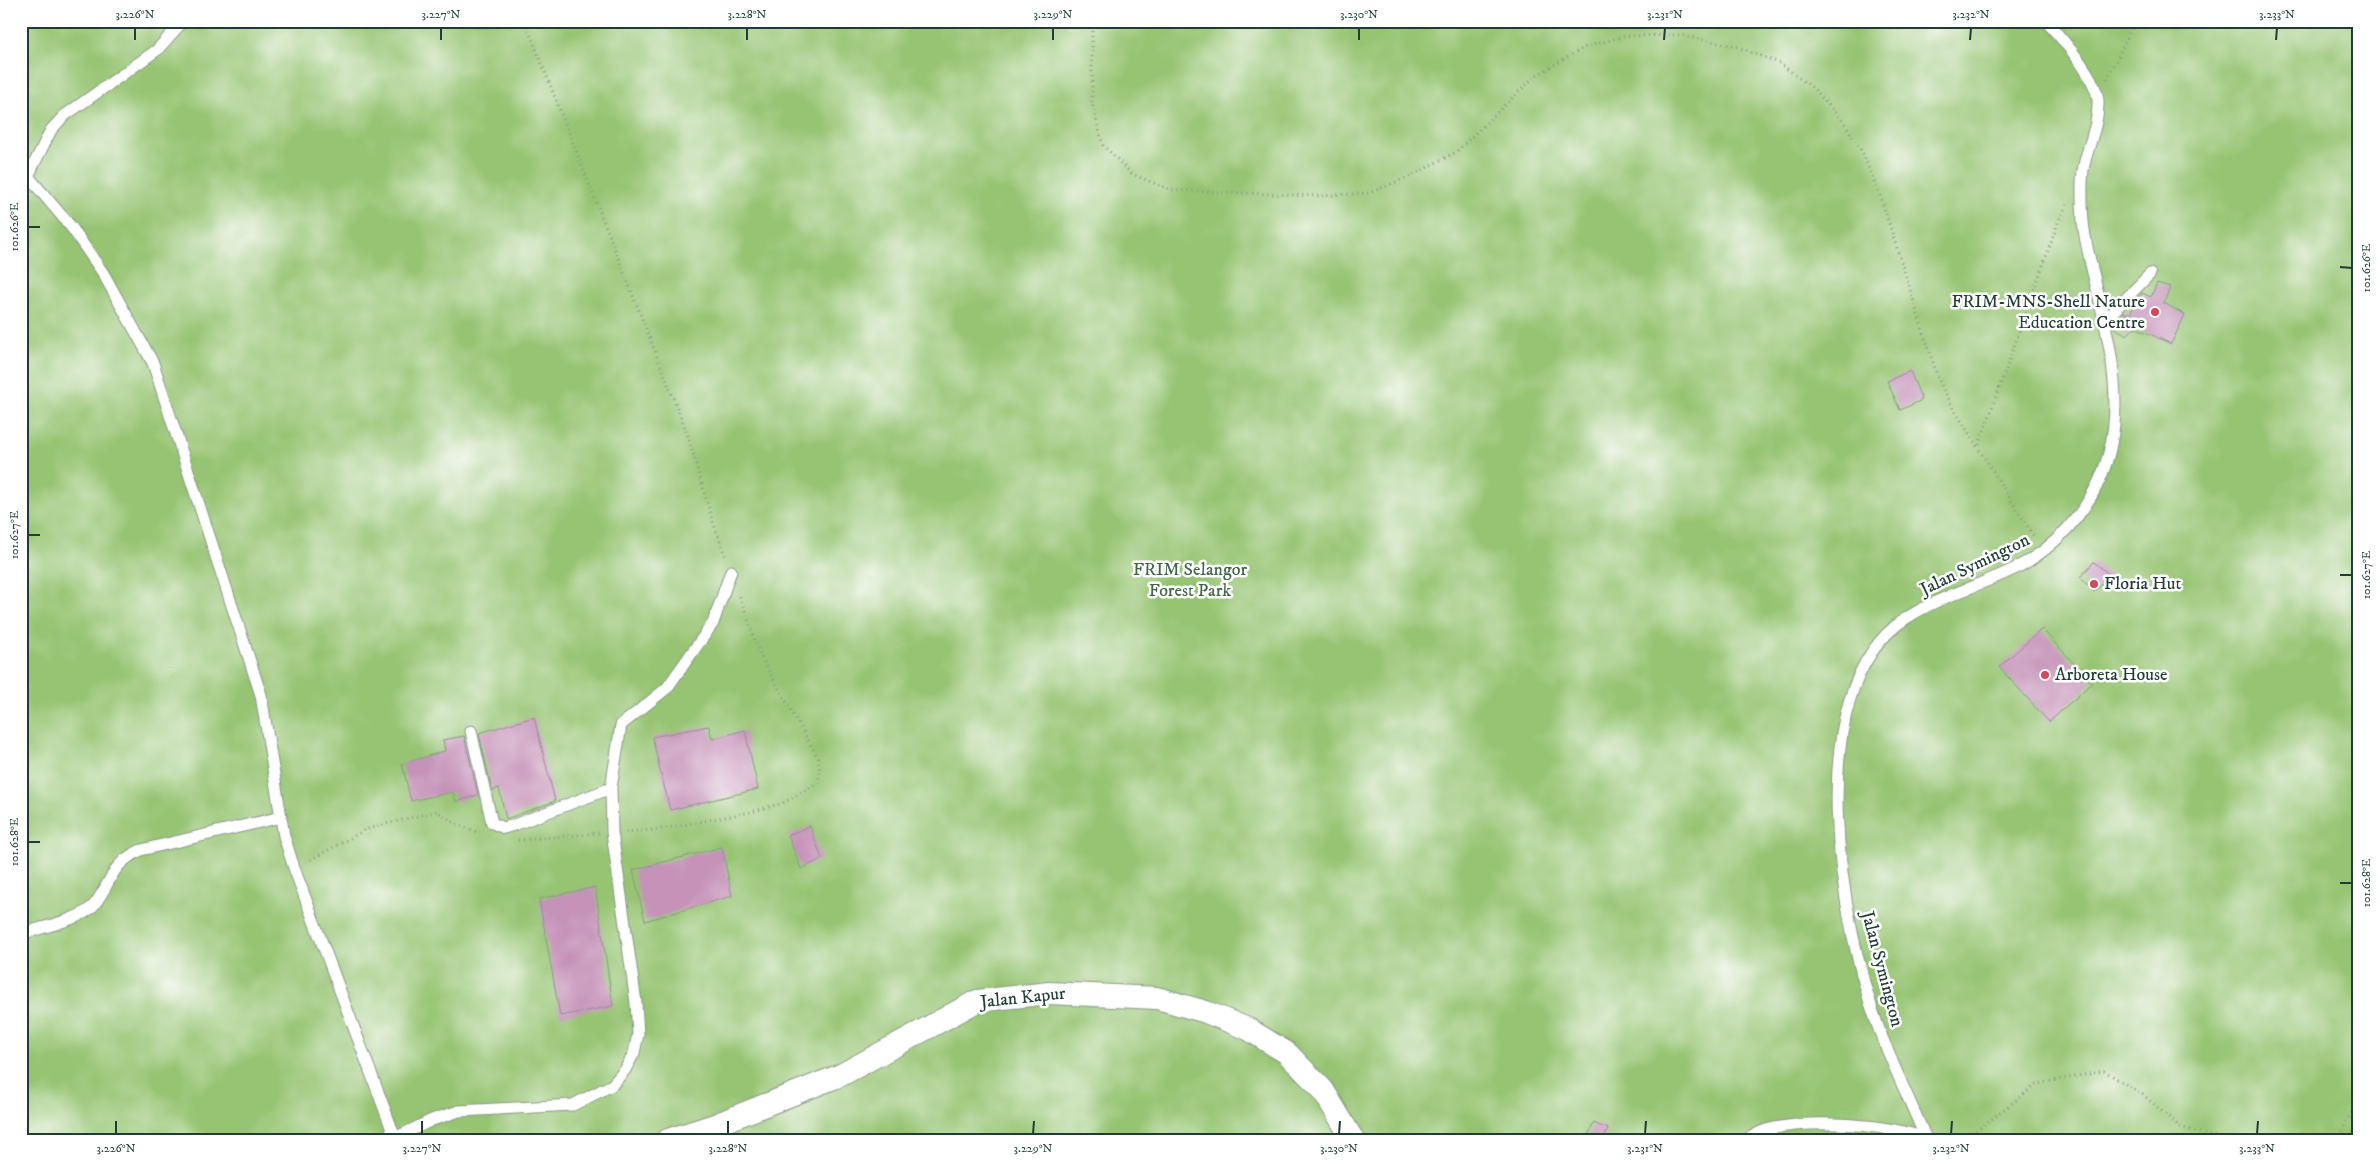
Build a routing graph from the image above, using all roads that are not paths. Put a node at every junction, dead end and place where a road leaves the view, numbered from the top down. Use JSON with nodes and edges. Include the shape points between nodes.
{"nodes":[{"id":1,"x":183,"y":21,"type":"edge"},
{"id":2,"x":2046,"y":21,"type":"edge"},
{"id":3,"x":2150,"y":274,"type":"dead end"},
{"id":4,"x":2104,"y":320,"type":"junction"},
{"id":5,"x":731,"y":571,"type":"road end"},
{"id":6,"x":471,"y":731,"type":"dead end"},
{"id":7,"x":611,"y":788,"type":"junction"},
{"id":8,"x":281,"y":817,"type":"junction"},
{"id":9,"x":21,"y":934,"type":"edge"},
{"id":10,"x":395,"y":1139,"type":"edge"},
{"id":11,"x":1928,"y":1139,"type":"edge"},
{"id":12,"x":668,"y":1140,"type":"edge"},
{"id":13,"x":1353,"y":1140,"type":"edge"},
{"id":14,"x":1745,"y":1140,"type":"edge"}],
"edges":[{"from":1,"to":8,"type":"lane","via":[[158,50],[64,116],[51,130],[28,176],[72,228],[103,273],[153,363],[261,695]]},
{"from":2,"to":4,"type":"lane","name":"Jalan Symington","via":[[2078,58],[2098,98],[2096,122],[2083,172],[2083,220]]},
{"from":3,"to":4,"type":"lane"},
{"from":4,"to":11,"type":"lane","name":"Jalan Symington","via":[[2114,388],[2112,444],[2087,502],[2071,524],[2043,551],[2016,568],[1958,591],[1903,620],[1884,637],[1866,661],[1853,688],[1843,723],[1838,762],[1839,846],[1844,891],[1879,1031]]},
{"from":5,"to":7,"type":"lane","via":[[713,623],[679,672],[667,688],[620,726]]},
{"from":6,"to":7,"type":"lane","via":[[492,823],[499,827],[514,825]]},
{"from":7,"to":10,"type":"lane","via":[[612,832],[638,1034],[634,1053],[625,1070],[612,1084],[573,1105],[459,1111],[432,1120]]},
{"from":8,"to":9,"type":"lane","via":[[141,850],[116,867],[88,910]]},
{"from":8,"to":10,"type":"lane","via":[[294,868]]},
{"from":11,"to":14,"type":"lane","via":[[1889,1129],[1801,1124],[1764,1130]]},
{"from":12,"to":13,"type":"street","name":"Jalan Kapur","via":[[841,1075],[977,1001],[1049,992],[1157,998],[1206,1012],[1248,1029],[1287,1053],[1323,1090]]}]}
